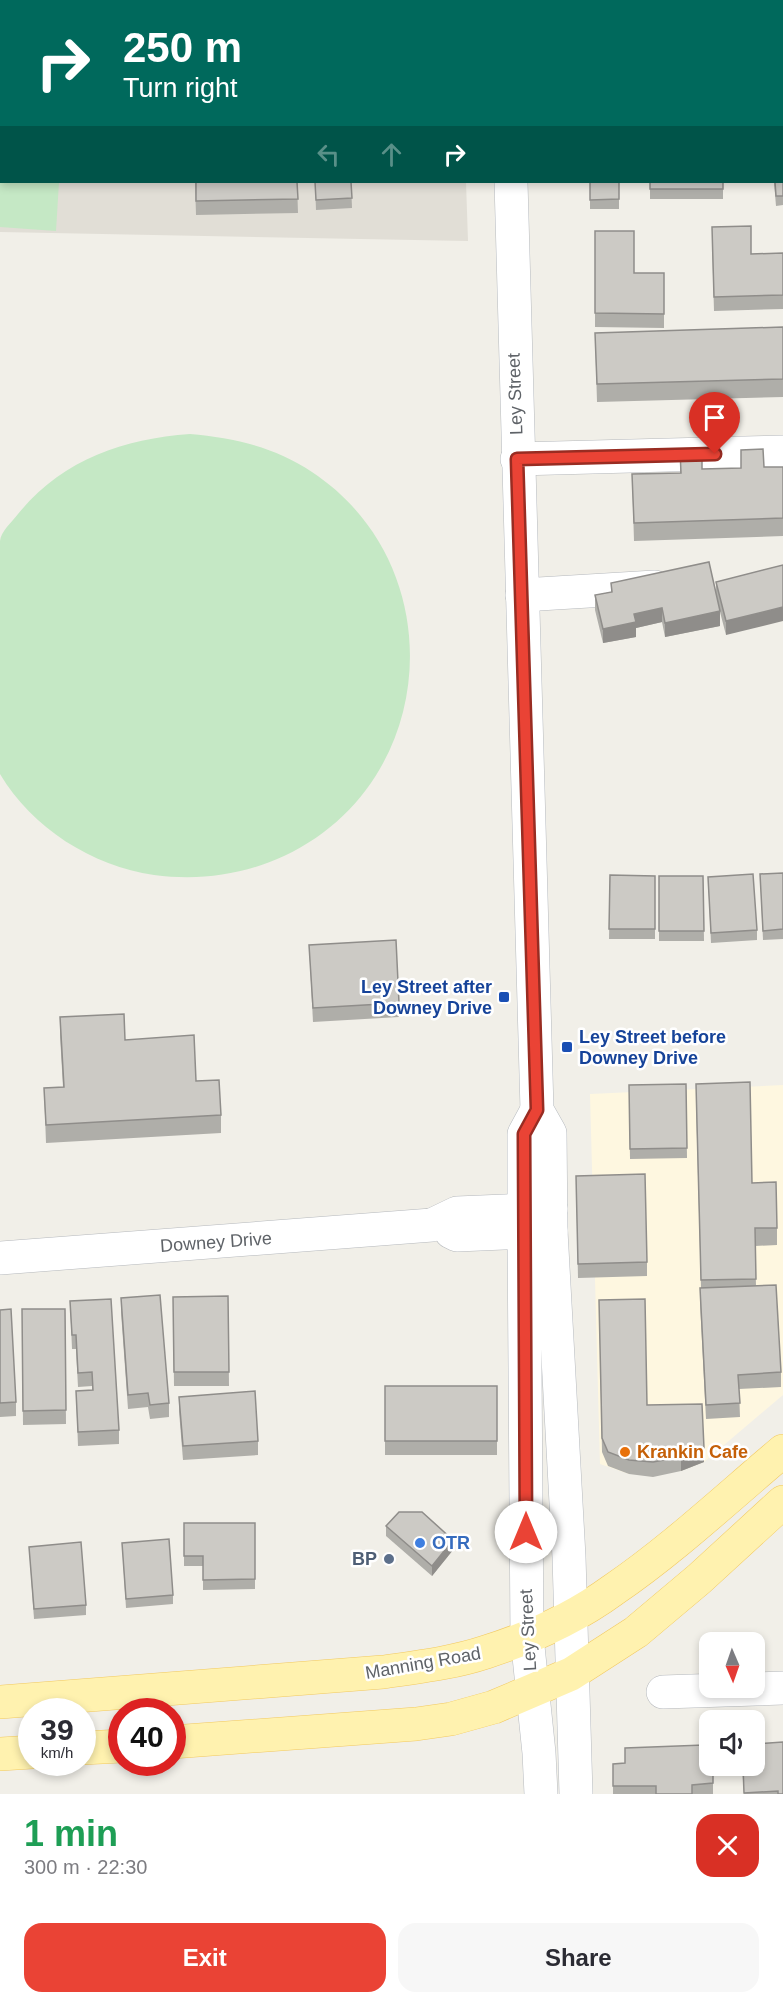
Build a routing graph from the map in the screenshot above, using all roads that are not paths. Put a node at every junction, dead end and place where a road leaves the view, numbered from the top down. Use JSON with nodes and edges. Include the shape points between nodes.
{"nodes":[{"id":1,"x":511,"y":183,"type":"edge"},
{"id":2,"x":783,"y":452,"type":"edge"},
{"id":3,"x":517,"y":459,"type":"junction"},
{"id":4,"x":689,"y":585,"type":"edge"},
{"id":5,"x":522,"y":595,"type":"junction"},
{"id":6,"x":537,"y":1221,"type":"junction"},
{"id":7,"x":0,"y":1258,"type":"edge"},
{"id":8,"x":783,"y":1451,"type":"edge"},
{"id":9,"x":783,"y":1502,"type":"edge"},
{"id":10,"x":571,"y":1616,"type":"junction"},
{"id":11,"x":527,"y":1637,"type":"junction"},
{"id":12,"x":571,"y":1674,"type":"junction"},
{"id":13,"x":783,"y":1688,"type":"edge"},
{"id":14,"x":532,"y":1691,"type":"junction"},
{"id":15,"x":663,"y":1692,"type":"dead end"},
{"id":16,"x":0,"y":1702,"type":"edge"},
{"id":17,"x":186,"y":1741,"type":"edge"},
{"id":18,"x":18,"y":1753,"type":"edge"},
{"id":19,"x":0,"y":1754,"type":"edge"},
{"id":20,"x":541,"y":1794,"type":"edge"},
{"id":21,"x":576,"y":1794,"type":"edge"}],
"edges":[{"from":1,"to":3,"type":"street","name":"Ley Street"},
{"from":2,"to":3,"type":"street"},
{"from":3,"to":5,"type":"street","name":"Ley Street"},
{"from":4,"to":5,"type":"street"},
{"from":5,"to":6,"type":"street","name":"Ley Street","via":[[537,1110],[550,1133]]},
{"from":6,"to":7,"type":"street","name":"Downey Drive","via":[[457,1235],[432,1225]]},
{"from":6,"to":10,"type":"street","name":"Ley Street"},
{"from":6,"to":11,"type":"street","name":"Ley Street"},
{"from":8,"to":10,"type":"main road","name":"Manning Road","via":[[613,1591]]},
{"from":9,"to":12,"type":"main road","via":[[636,1632]]},
{"from":10,"to":11,"type":"main road","name":"Manning Road"},
{"from":10,"to":12,"type":"street","name":"Ley Street"},
{"from":11,"to":14,"type":"street","name":"Ley Street"},
{"from":11,"to":16,"type":"main road","name":"Manning Road","via":[[477,1655],[383,1672]]},
{"from":12,"to":14,"type":"main road"},
{"from":12,"to":21,"type":"street","name":"Ley Street"},
{"from":13,"to":15,"type":"street"},
{"from":14,"to":17,"type":"main road","via":[[494,1707],[416,1724]]},
{"from":14,"to":20,"type":"street","name":"Ley Street"},
{"from":18,"to":19,"type":"main road"}]}
